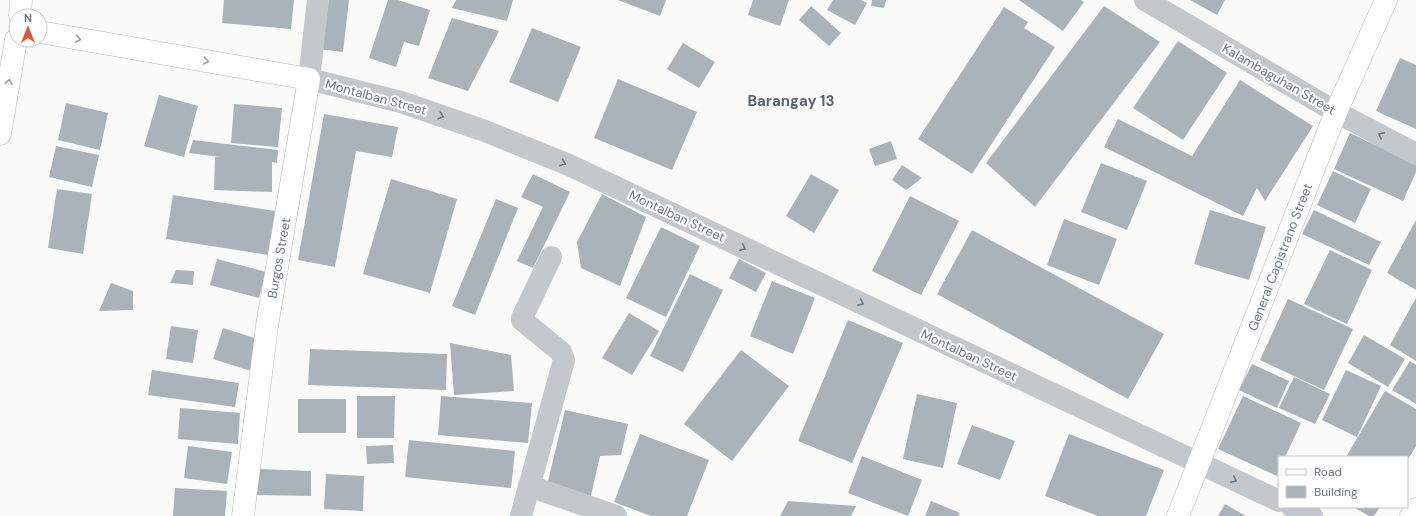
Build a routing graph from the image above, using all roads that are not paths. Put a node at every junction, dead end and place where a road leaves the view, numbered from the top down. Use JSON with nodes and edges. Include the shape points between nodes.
{"nodes":[{"id":1,"x":318,"y":0,"type":"edge"},
{"id":2,"x":1145,"y":0,"type":"edge"},
{"id":3,"x":1386,"y":0,"type":"edge"},
{"id":4,"x":48,"y":33,"type":"edge"},
{"id":5,"x":15,"y":48,"type":"edge"},
{"id":6,"x":309,"y":79,"type":"junction"},
{"id":7,"x":1336,"y":112,"type":"junction"},
{"id":8,"x":0,"y":134,"type":"edge"},
{"id":9,"x":1416,"y":154,"type":"edge"},
{"id":10,"x":551,"y":256,"type":"dead end"},
{"id":11,"x":1199,"y":464,"type":"junction"},
{"id":12,"x":529,"y":486,"type":"junction"},
{"id":13,"x":1278,"y":501,"type":"edge"},
{"id":14,"x":1294,"y":508,"type":"edge"},
{"id":15,"x":1416,"y":509,"type":"edge"},
{"id":16,"x":243,"y":516,"type":"edge"},
{"id":17,"x":521,"y":516,"type":"edge"},
{"id":18,"x":616,"y":516,"type":"edge"},
{"id":19,"x":1178,"y":516,"type":"edge"},
{"id":20,"x":1312,"y":516,"type":"edge"},
{"id":21,"x":1411,"y":516,"type":"edge"}],
"edges":[{"from":1,"to":6,"type":"street","name":"Burgos Street"},
{"from":2,"to":7,"type":"street","name":"Kalambaguhan Street"},
{"from":3,"to":7,"type":"main road","name":"General Capistrano Street"},
{"from":4,"to":6,"type":"main road","name":"Montalban Street","one_way":true},
{"from":8,"to":5,"type":"main road","one_way":true},
{"from":6,"to":11,"type":"street","name":"Montalban Street","one_way":true,"via":[[401,102],[485,131],[569,165]]},
{"from":6,"to":16,"type":"main road","name":"Burgos Street","via":[[267,326]]},
{"from":9,"to":7,"type":"street","name":"Kalambaguhan Street","one_way":true},
{"from":7,"to":11,"type":"main road","name":"General Capistrano Street"},
{"from":10,"to":12,"type":"street","via":[[522,318],[561,352],[564,360]]},
{"from":11,"to":13,"type":"street","name":"Montalban Street","one_way":true},
{"from":11,"to":19,"type":"main road","name":"General Capistrano Street"},
{"from":12,"to":17,"type":"street"},
{"from":12,"to":18,"type":"street"},
{"from":14,"to":20,"type":"street"},
{"from":15,"to":21,"type":"main road"}]}
